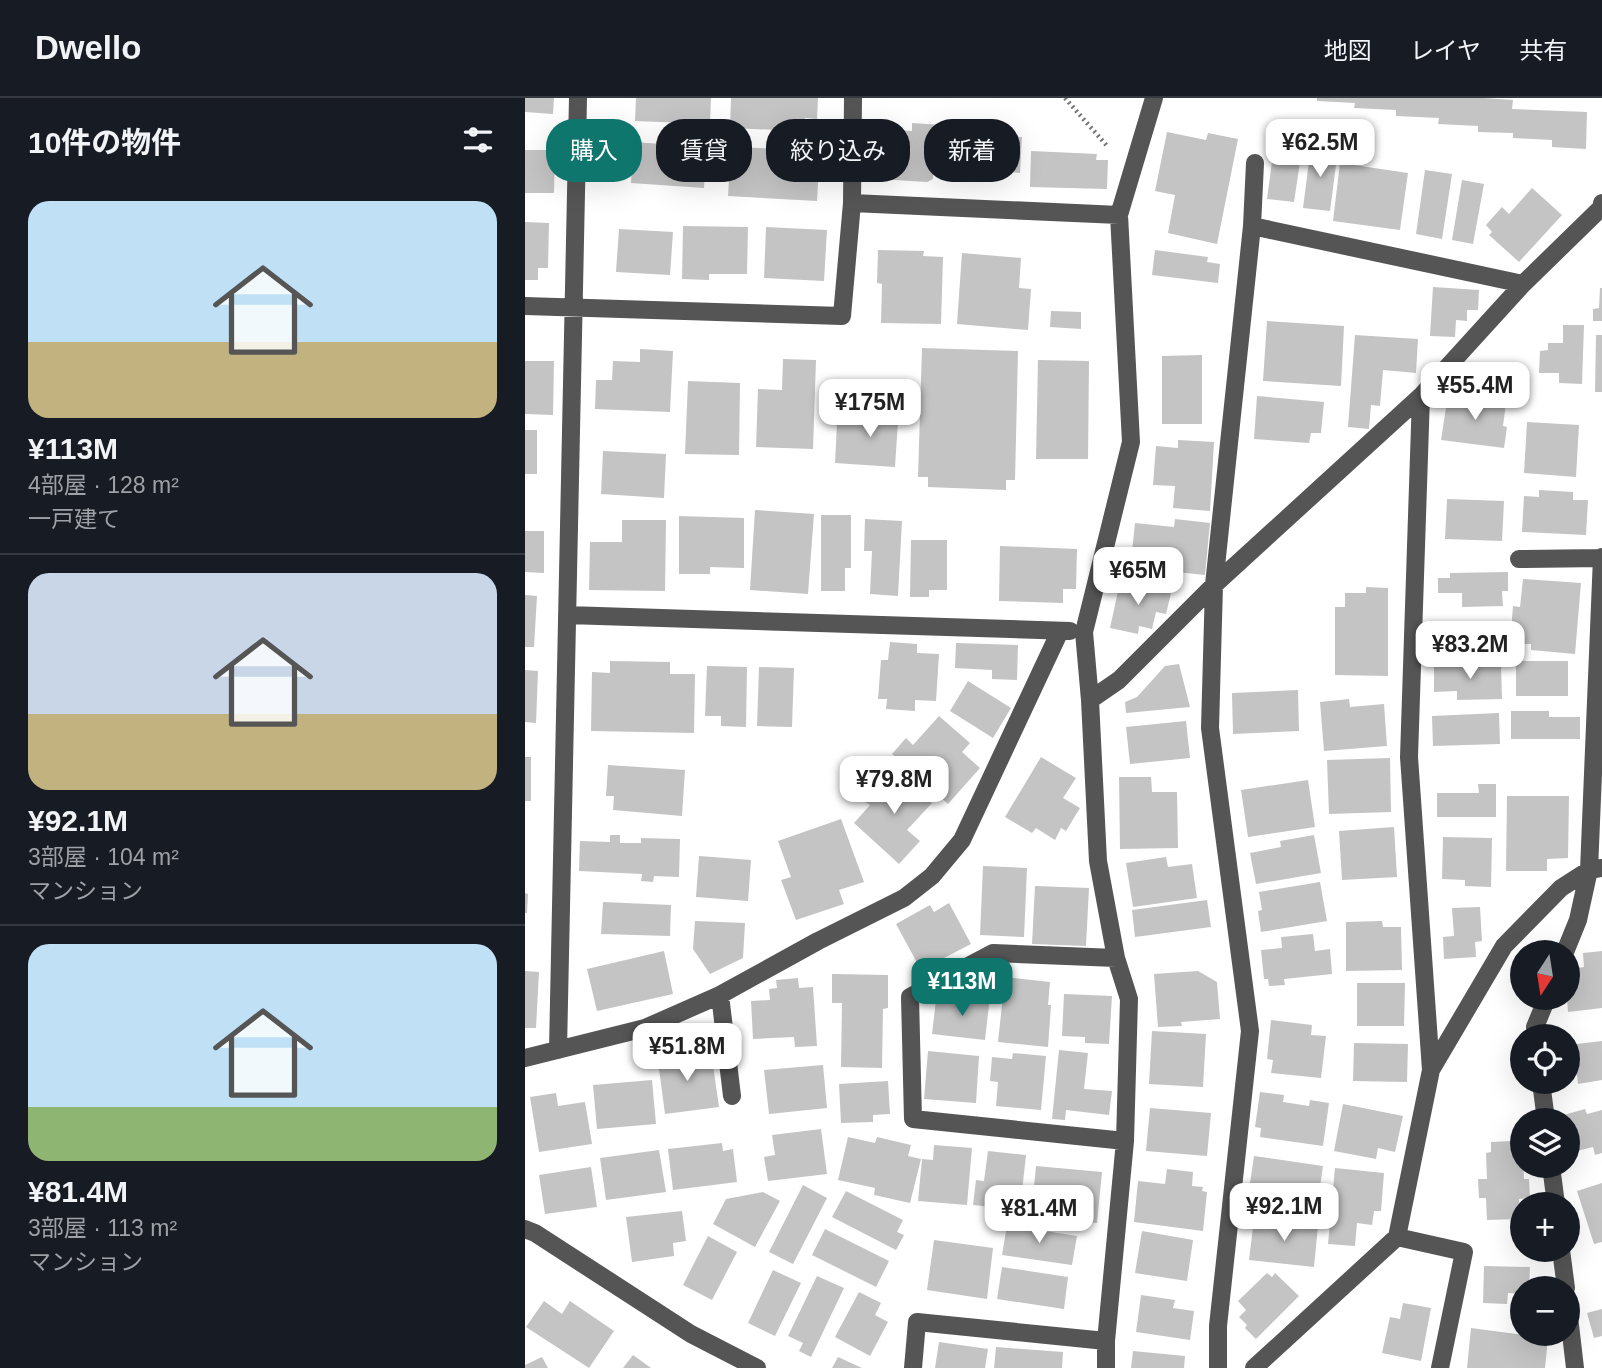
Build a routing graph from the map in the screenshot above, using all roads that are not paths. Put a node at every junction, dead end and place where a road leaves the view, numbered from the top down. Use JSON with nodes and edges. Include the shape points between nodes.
{"nodes":[{"id":1,"x":578,"y":98,"type":"edge"},
{"id":2,"x":853,"y":98,"type":"edge"},
{"id":3,"x":1154,"y":98,"type":"edge"},
{"id":4,"x":1255,"y":163,"type":"dead end"},
{"id":5,"x":852,"y":203,"type":"junction"},
{"id":6,"x":1602,"y":206,"type":"edge"},
{"id":7,"x":1119,"y":215,"type":"junction"},
{"id":8,"x":1252,"y":226,"type":"junction"},
{"id":9,"x":1523,"y":284,"type":"junction"},
{"id":10,"x":525,"y":306,"type":"edge"},
{"id":11,"x":574,"y":306,"type":"junction"},
{"id":12,"x":1421,"y":396,"type":"junction"},
{"id":13,"x":1602,"y":558,"type":"edge"},
{"id":14,"x":1519,"y":559,"type":"dead end"},
{"id":15,"x":1214,"y":584,"type":"junction"},
{"id":16,"x":567,"y":615,"type":"junction"},
{"id":17,"x":1060,"y":631,"type":"junction"},
{"id":18,"x":1084,"y":632,"type":"junction"},
{"id":19,"x":1090,"y":700,"type":"junction"},
{"id":20,"x":1595,"y":869,"type":"edge"},
{"id":21,"x":1570,"y":940,"type":"edge"},
{"id":22,"x":1116,"y":958,"type":"junction"},
{"id":23,"x":720,"y":995,"type":"junction"},
{"id":24,"x":558,"y":1050,"type":"junction"},
{"id":25,"x":525,"y":1058,"type":"edge"},
{"id":26,"x":1431,"y":1070,"type":"junction"},
{"id":27,"x":732,"y":1096,"type":"dead end"},
{"id":28,"x":1125,"y":1141,"type":"junction"},
{"id":29,"x":525,"y":1229,"type":"edge"},
{"id":30,"x":1397,"y":1237,"type":"junction"},
{"id":31,"x":1106,"y":1341,"type":"junction"},
{"id":32,"x":1573,"y":1346,"type":"edge"},
{"id":33,"x":757,"y":1368,"type":"edge"},
{"id":34,"x":913,"y":1368,"type":"edge"},
{"id":35,"x":1106,"y":1368,"type":"edge"},
{"id":36,"x":1218,"y":1368,"type":"edge"},
{"id":37,"x":1254,"y":1368,"type":"edge"},
{"id":38,"x":1440,"y":1368,"type":"edge"},
{"id":39,"x":1576,"y":1368,"type":"edge"}],
"edges":[{"from":1,"to":11,"type":"street"},
{"from":2,"to":5,"type":"street"},
{"from":3,"to":7,"type":"street"},
{"from":4,"to":8,"type":"street"},
{"from":5,"to":7,"type":"street"},
{"from":5,"to":11,"type":"street","via":[[842,316]]},
{"from":6,"to":9,"type":"street"},
{"from":7,"to":18,"type":"street","via":[[1131,442]]},
{"from":8,"to":9,"type":"street"},
{"from":8,"to":15,"type":"street"},
{"from":9,"to":12,"type":"street"},
{"from":10,"to":11,"type":"street"},
{"from":11,"to":16,"type":"street"},
{"from":12,"to":15,"type":"street"},
{"from":12,"to":26,"type":"street","via":[[1409,757]]},
{"from":13,"to":14,"type":"street"},
{"from":13,"to":20,"type":"street"},
{"from":15,"to":19,"type":"street","via":[[1119,680]]},
{"from":15,"to":36,"type":"street","via":[[1210,728],[1250,1031],[1218,1326]]},
{"from":16,"to":17,"type":"street"},
{"from":16,"to":24,"type":"street"},
{"from":17,"to":18,"type":"street"},
{"from":17,"to":23,"type":"street","via":[[963,840],[932,876],[904,898]]},
{"from":18,"to":19,"type":"street"},
{"from":19,"to":22,"type":"street","via":[[1098,862]]},
{"from":20,"to":21,"type":"street"},
{"from":20,"to":26,"type":"street","via":[[1560,888],[1504,946]]},
{"from":22,"to":28,"type":"street","via":[[1129,999]]},
{"from":22,"to":28,"type":"street","via":[[993,953],[910,997],[913,1119]]},
{"from":23,"to":24,"type":"street","via":[[645,1028]]},
{"from":23,"to":27,"type":"street"},
{"from":24,"to":25,"type":"street"},
{"from":26,"to":30,"type":"street"},
{"from":28,"to":31,"type":"street"},
{"from":29,"to":33,"type":"street","via":[[691,1334]]},
{"from":30,"to":37,"type":"street"},
{"from":30,"to":38,"type":"street","via":[[1464,1252]]},
{"from":31,"to":34,"type":"street","via":[[917,1322]]},
{"from":31,"to":35,"type":"street"},
{"from":32,"to":39,"type":"street"}]}
